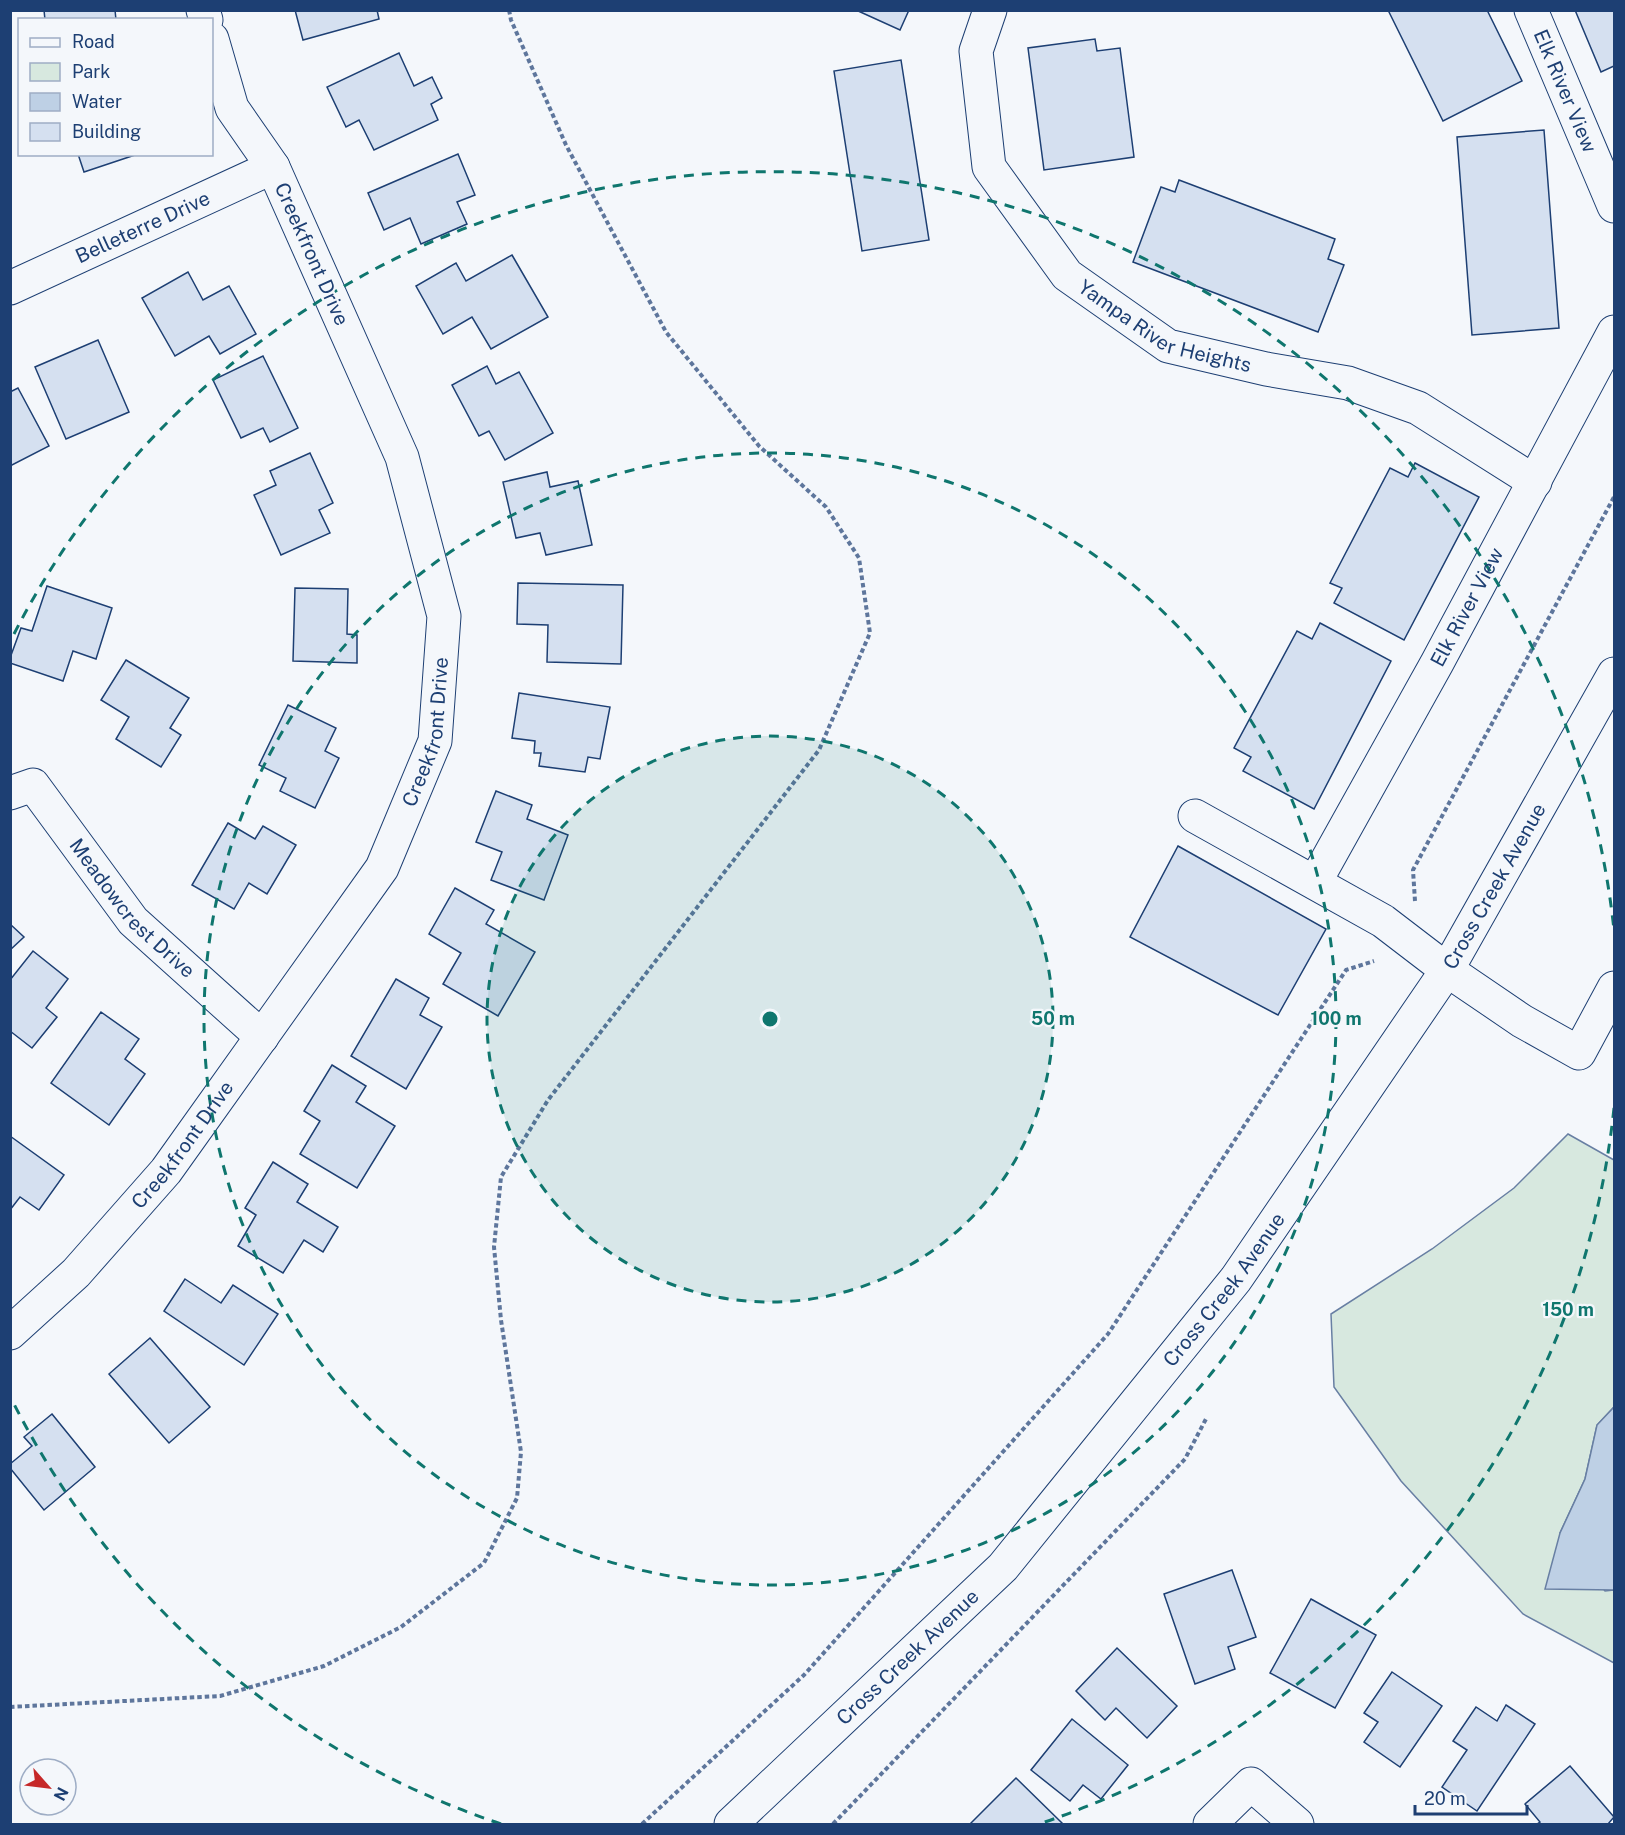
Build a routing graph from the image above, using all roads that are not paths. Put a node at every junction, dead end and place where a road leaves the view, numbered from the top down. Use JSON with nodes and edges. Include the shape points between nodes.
{"nodes":[{"id":1,"x":990,"y":10,"type":"edge"},
{"id":2,"x":1531,"y":10,"type":"edge"},
{"id":3,"x":213,"y":42,"type":"edge"},
{"id":4,"x":273,"y":167,"type":"junction"},
{"id":5,"x":1614,"y":206,"type":"edge"},
{"id":6,"x":10,"y":288,"type":"edge"},
{"id":7,"x":1614,"y":332,"type":"edge"},
{"id":8,"x":1535,"y":482,"type":"junction"},
{"id":9,"x":1614,"y":674,"type":"edge"},
{"id":10,"x":10,"y":793,"type":"edge"},
{"id":11,"x":1195,"y":816,"type":"dead end"},
{"id":12,"x":1315,"y":882,"type":"junction"},
{"id":13,"x":1447,"y":970,"type":"junction"},
{"id":14,"x":1614,"y":988,"type":"edge"},
{"id":15,"x":262,"y":1037,"type":"junction"},
{"id":16,"x":10,"y":1333,"type":"edge"},
{"id":17,"x":731,"y":1824,"type":"edge"},
{"id":18,"x":1210,"y":1824,"type":"edge"},
{"id":19,"x":1297,"y":1824,"type":"edge"}],
"edges":[{"from":1,"to":8,"type":"street","name":"Yampa River Heights","via":[[976,51],[988,167],[1067,275],[1168,346],[1266,369],[1348,382],[1408,404]]},
{"from":2,"to":5,"type":"street","name":"Elk River View"},
{"from":3,"to":4,"type":"street","name":"Creekfront Drive","via":[[232,108]]},
{"from":4,"to":6,"type":"street","name":"Belleterre Drive"},
{"from":4,"to":15,"type":"street","name":"Creekfront Drive","via":[[402,457],[444,616],[435,741],[382,867]]},
{"from":7,"to":8,"type":"street","name":"Elk River View"},
{"from":8,"to":12,"type":"street","name":"Elk River View"},
{"from":9,"to":13,"type":"street","name":"Cross Creek Avenue"},
{"from":10,"to":15,"type":"street","name":"Meadowcrest Drive","via":[[33,785],[133,921]]},
{"from":11,"to":12,"type":"street"},
{"from":12,"to":13,"type":"street","via":[[1383,921]]},
{"from":13,"to":14,"type":"street","via":[[1522,1021],[1579,1053]]},
{"from":13,"to":17,"type":"street","name":"Cross Creek Avenue","via":[[1236,1279],[1003,1567]]},
{"from":15,"to":16,"type":"street","name":"Creekfront Drive","via":[[166,1172],[76,1273]]},
{"from":18,"to":19,"type":"street","via":[[1251,1784]]}]}
